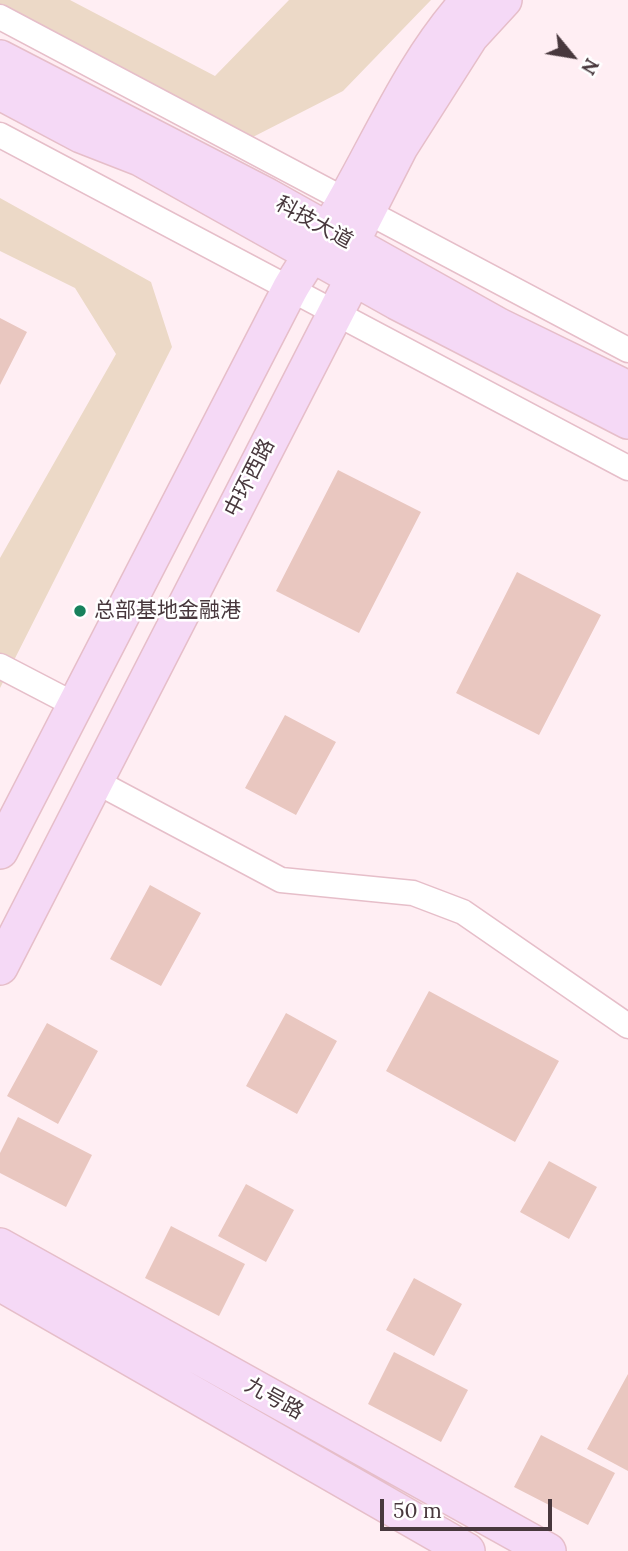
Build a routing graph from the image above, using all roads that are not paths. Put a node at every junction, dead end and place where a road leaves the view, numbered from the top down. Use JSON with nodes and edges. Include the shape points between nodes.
{"nodes":[{"id":1,"x":470,"y":0,"type":"edge"},
{"id":2,"x":504,"y":0,"type":"edge"},
{"id":3,"x":0,"y":17,"type":"edge"},
{"id":4,"x":0,"y":58,"type":"edge"},
{"id":5,"x":0,"y":92,"type":"edge"},
{"id":6,"x":0,"y":135,"type":"edge"},
{"id":7,"x":355,"y":205,"type":"junction"},
{"id":8,"x":336,"y":251,"type":"junction"},
{"id":9,"x":290,"y":289,"type":"junction"},
{"id":10,"x":335,"y":313,"type":"junction"},
{"id":11,"x":628,"y":350,"type":"edge"},
{"id":12,"x":628,"y":388,"type":"edge"},
{"id":13,"x":628,"y":421,"type":"edge"},
{"id":14,"x":628,"y":468,"type":"edge"},
{"id":15,"x":0,"y":666,"type":"edge"},
{"id":16,"x":75,"y":705,"type":"junction"},
{"id":17,"x":95,"y":781,"type":"junction"},
{"id":18,"x":0,"y":851,"type":"edge"},
{"id":19,"x":0,"y":967,"type":"edge"},
{"id":20,"x":628,"y":1026,"type":"edge"},
{"id":21,"x":0,"y":1247,"type":"edge"},
{"id":22,"x":0,"y":1283,"type":"edge"},
{"id":23,"x":467,"y":1551,"type":"edge"},
{"id":24,"x":548,"y":1551,"type":"edge"}],
"edges":[{"from":1,"to":7,"type":"street","name":"中环西路","via":[[429,53],[385,124]]},
{"from":2,"to":7,"type":"street","name":"中环西路","via":[[470,37],[400,147]]},
{"from":3,"to":7,"type":"street"},
{"from":4,"to":8,"type":"street","name":"科技大道","via":[[267,196]]},
{"from":5,"to":8,"type":"street","name":"科技大道","via":[[81,135]]},
{"from":6,"to":9,"type":"street"},
{"from":7,"to":8,"type":"street","name":"中环西路"},
{"from":7,"to":11,"type":"street"},
{"from":8,"to":9,"type":"street","name":"中环西路"},
{"from":8,"to":10,"type":"street","name":"中环西路"},
{"from":8,"to":12,"type":"street","name":"科技大道"},
{"from":8,"to":13,"type":"street","name":"科技大道","via":[[397,302]]},
{"from":9,"to":10,"type":"street"},
{"from":9,"to":16,"type":"street","name":"中环西路"},
{"from":10,"to":14,"type":"street"},
{"from":10,"to":17,"type":"street","name":"中环西路"},
{"from":15,"to":16,"type":"street"},
{"from":16,"to":18,"type":"street","name":"中环西路"},
{"from":17,"to":19,"type":"street","name":"中环西路"},
{"from":17,"to":20,"type":"street","via":[[281,880],[413,893],[463,912]]},
{"from":21,"to":24,"type":"street","name":"九号路"},
{"from":22,"to":23,"type":"street","name":"九号路"}]}
